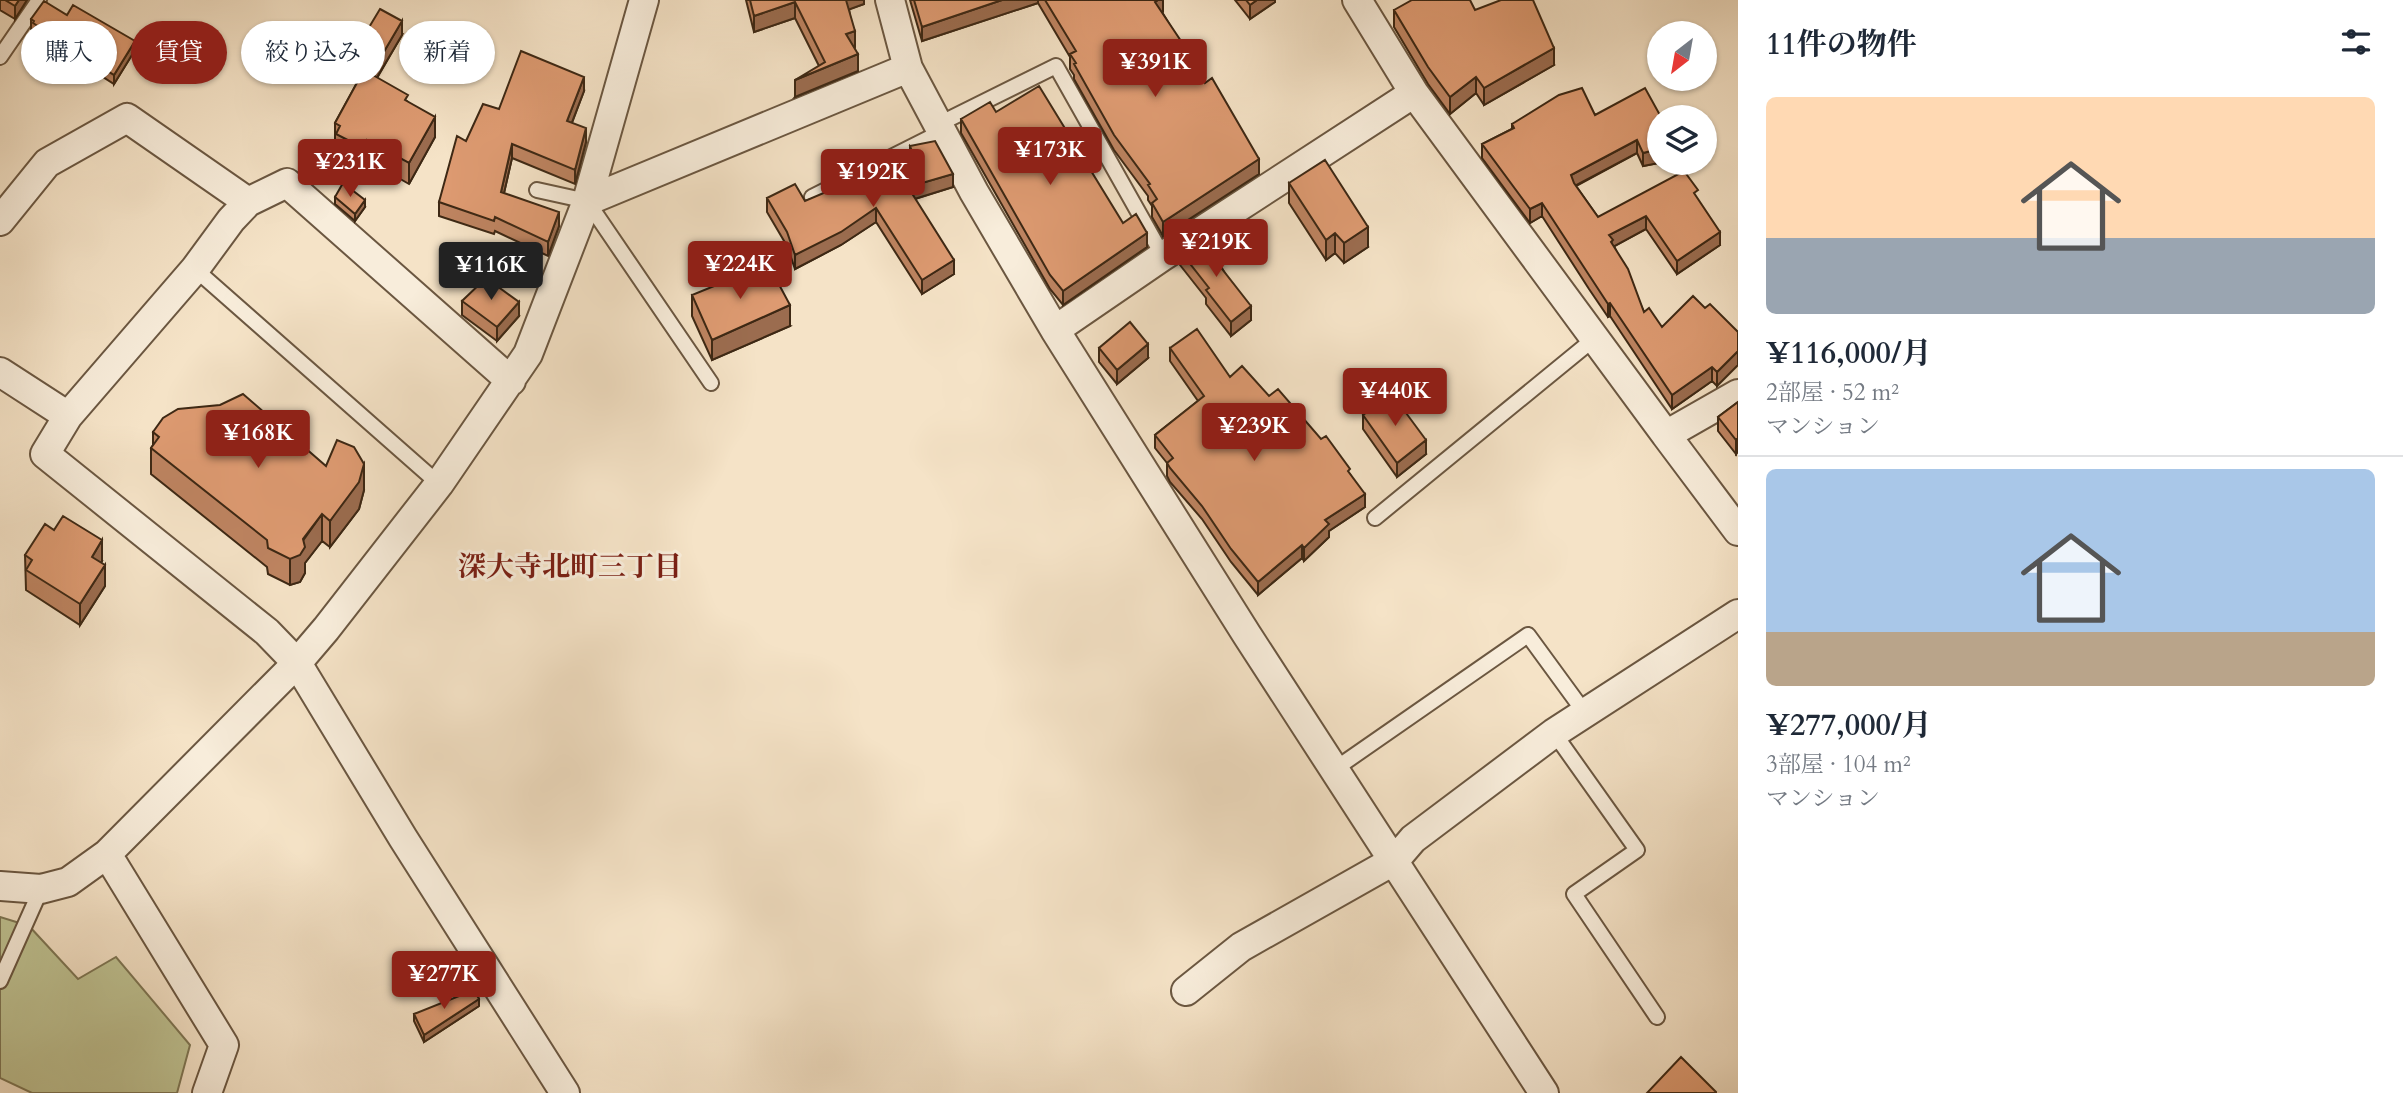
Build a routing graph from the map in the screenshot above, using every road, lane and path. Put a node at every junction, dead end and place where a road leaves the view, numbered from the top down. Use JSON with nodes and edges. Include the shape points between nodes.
{"nodes":[{"id":1,"x":39,"y":0,"type":"edge"},
{"id":2,"x":644,"y":0,"type":"edge"},
{"id":3,"x":890,"y":0,"type":"edge"},
{"id":4,"x":1357,"y":0,"type":"edge"},
{"id":5,"x":0,"y":57,"type":"edge"},
{"id":6,"x":908,"y":68,"type":"junction"},
{"id":7,"x":1414,"y":93,"type":"junction"},
{"id":8,"x":939,"y":128,"type":"junction"},
{"id":9,"x":537,"y":190,"type":"dead end"},
{"id":10,"x":812,"y":197,"type":"edge"},
{"id":11,"x":587,"y":201,"type":"junction"},
{"id":12,"x":248,"y":202,"type":"junction"},
{"id":13,"x":0,"y":221,"type":"edge"},
{"id":14,"x":1163,"y":256,"type":"junction"},
{"id":15,"x":194,"y":269,"type":"junction"},
{"id":16,"x":1055,"y":330,"type":"junction"},
{"id":17,"x":1595,"y":338,"type":"junction"},
{"id":18,"x":0,"y":372,"type":"edge"},
{"id":19,"x":511,"y":381,"type":"junction"},
{"id":20,"x":711,"y":383,"type":"dead end"},
{"id":21,"x":1738,"y":394,"type":"edge"},
{"id":22,"x":68,"y":416,"type":"junction"},
{"id":23,"x":1667,"y":435,"type":"junction"},
{"id":24,"x":439,"y":484,"type":"junction"},
{"id":25,"x":1375,"y":518,"type":"dead end"},
{"id":26,"x":1738,"y":531,"type":"edge"},
{"id":27,"x":1738,"y":614,"type":"edge"},
{"id":28,"x":297,"y":663,"type":"junction"},
{"id":29,"x":1585,"y":713,"type":"junction"},
{"id":30,"x":1554,"y":733,"type":"junction"},
{"id":31,"x":1335,"y":769,"type":"junction"},
{"id":32,"x":107,"y":854,"type":"junction"},
{"id":33,"x":1395,"y":860,"type":"junction"},
{"id":34,"x":0,"y":886,"type":"edge"},
{"id":35,"x":41,"y":889,"type":"junction"},
{"id":36,"x":0,"y":981,"type":"edge"},
{"id":37,"x":1186,"y":991,"type":"dead end"},
{"id":38,"x":1657,"y":1017,"type":"dead end"},
{"id":39,"x":207,"y":1093,"type":"edge"},
{"id":40,"x":565,"y":1093,"type":"edge"},
{"id":41,"x":1544,"y":1093,"type":"edge"}],
"edges":[{"from":1,"to":5,"type":"lane"},
{"from":2,"to":11,"type":"street"},
{"from":3,"to":6,"type":"street"},
{"from":4,"to":7,"type":"street"},
{"from":6,"to":8,"type":"street"},
{"from":6,"to":11,"type":"street"},
{"from":7,"to":14,"type":"street"},
{"from":7,"to":17,"type":"street"},
{"from":8,"to":10,"type":"lane"},
{"from":8,"to":14,"type":"lane","via":[[1056,66]]},
{"from":8,"to":16,"type":"street"},
{"from":9,"to":11,"type":"lane"},
{"from":11,"to":19,"type":"street","via":[[528,354]]},
{"from":11,"to":20,"type":"lane"},
{"from":12,"to":13,"type":"street","via":[[127,118],[47,163]]},
{"from":12,"to":15,"type":"street"},
{"from":12,"to":19,"type":"street","via":[[287,183]]},
{"from":14,"to":16,"type":"street"},
{"from":15,"to":22,"type":"street"},
{"from":15,"to":24,"type":"lane"},
{"from":16,"to":31,"type":"street"},
{"from":17,"to":23,"type":"street"},
{"from":17,"to":25,"type":"lane"},
{"from":18,"to":22,"type":"street"},
{"from":19,"to":24,"type":"street"},
{"from":21,"to":23,"type":"street"},
{"from":22,"to":28,"type":"street","via":[[45,454],[267,632]]},
{"from":23,"to":26,"type":"street"},
{"from":24,"to":28,"type":"street"},
{"from":27,"to":29,"type":"street"},
{"from":28,"to":32,"type":"street"},
{"from":28,"to":40,"type":"street"},
{"from":29,"to":30,"type":"street"},
{"from":29,"to":31,"type":"lane","via":[[1528,635]]},
{"from":30,"to":33,"type":"street","via":[[1413,839]]},
{"from":30,"to":38,"type":"lane","via":[[1637,850],[1574,894]]},
{"from":31,"to":33,"type":"street"},
{"from":32,"to":35,"type":"street","via":[[68,882]]},
{"from":32,"to":39,"type":"street","via":[[224,1045]]},
{"from":33,"to":37,"type":"street","via":[[1241,947]]},
{"from":33,"to":41,"type":"street"},
{"from":34,"to":35,"type":"street"},
{"from":35,"to":36,"type":"lane"}]}
